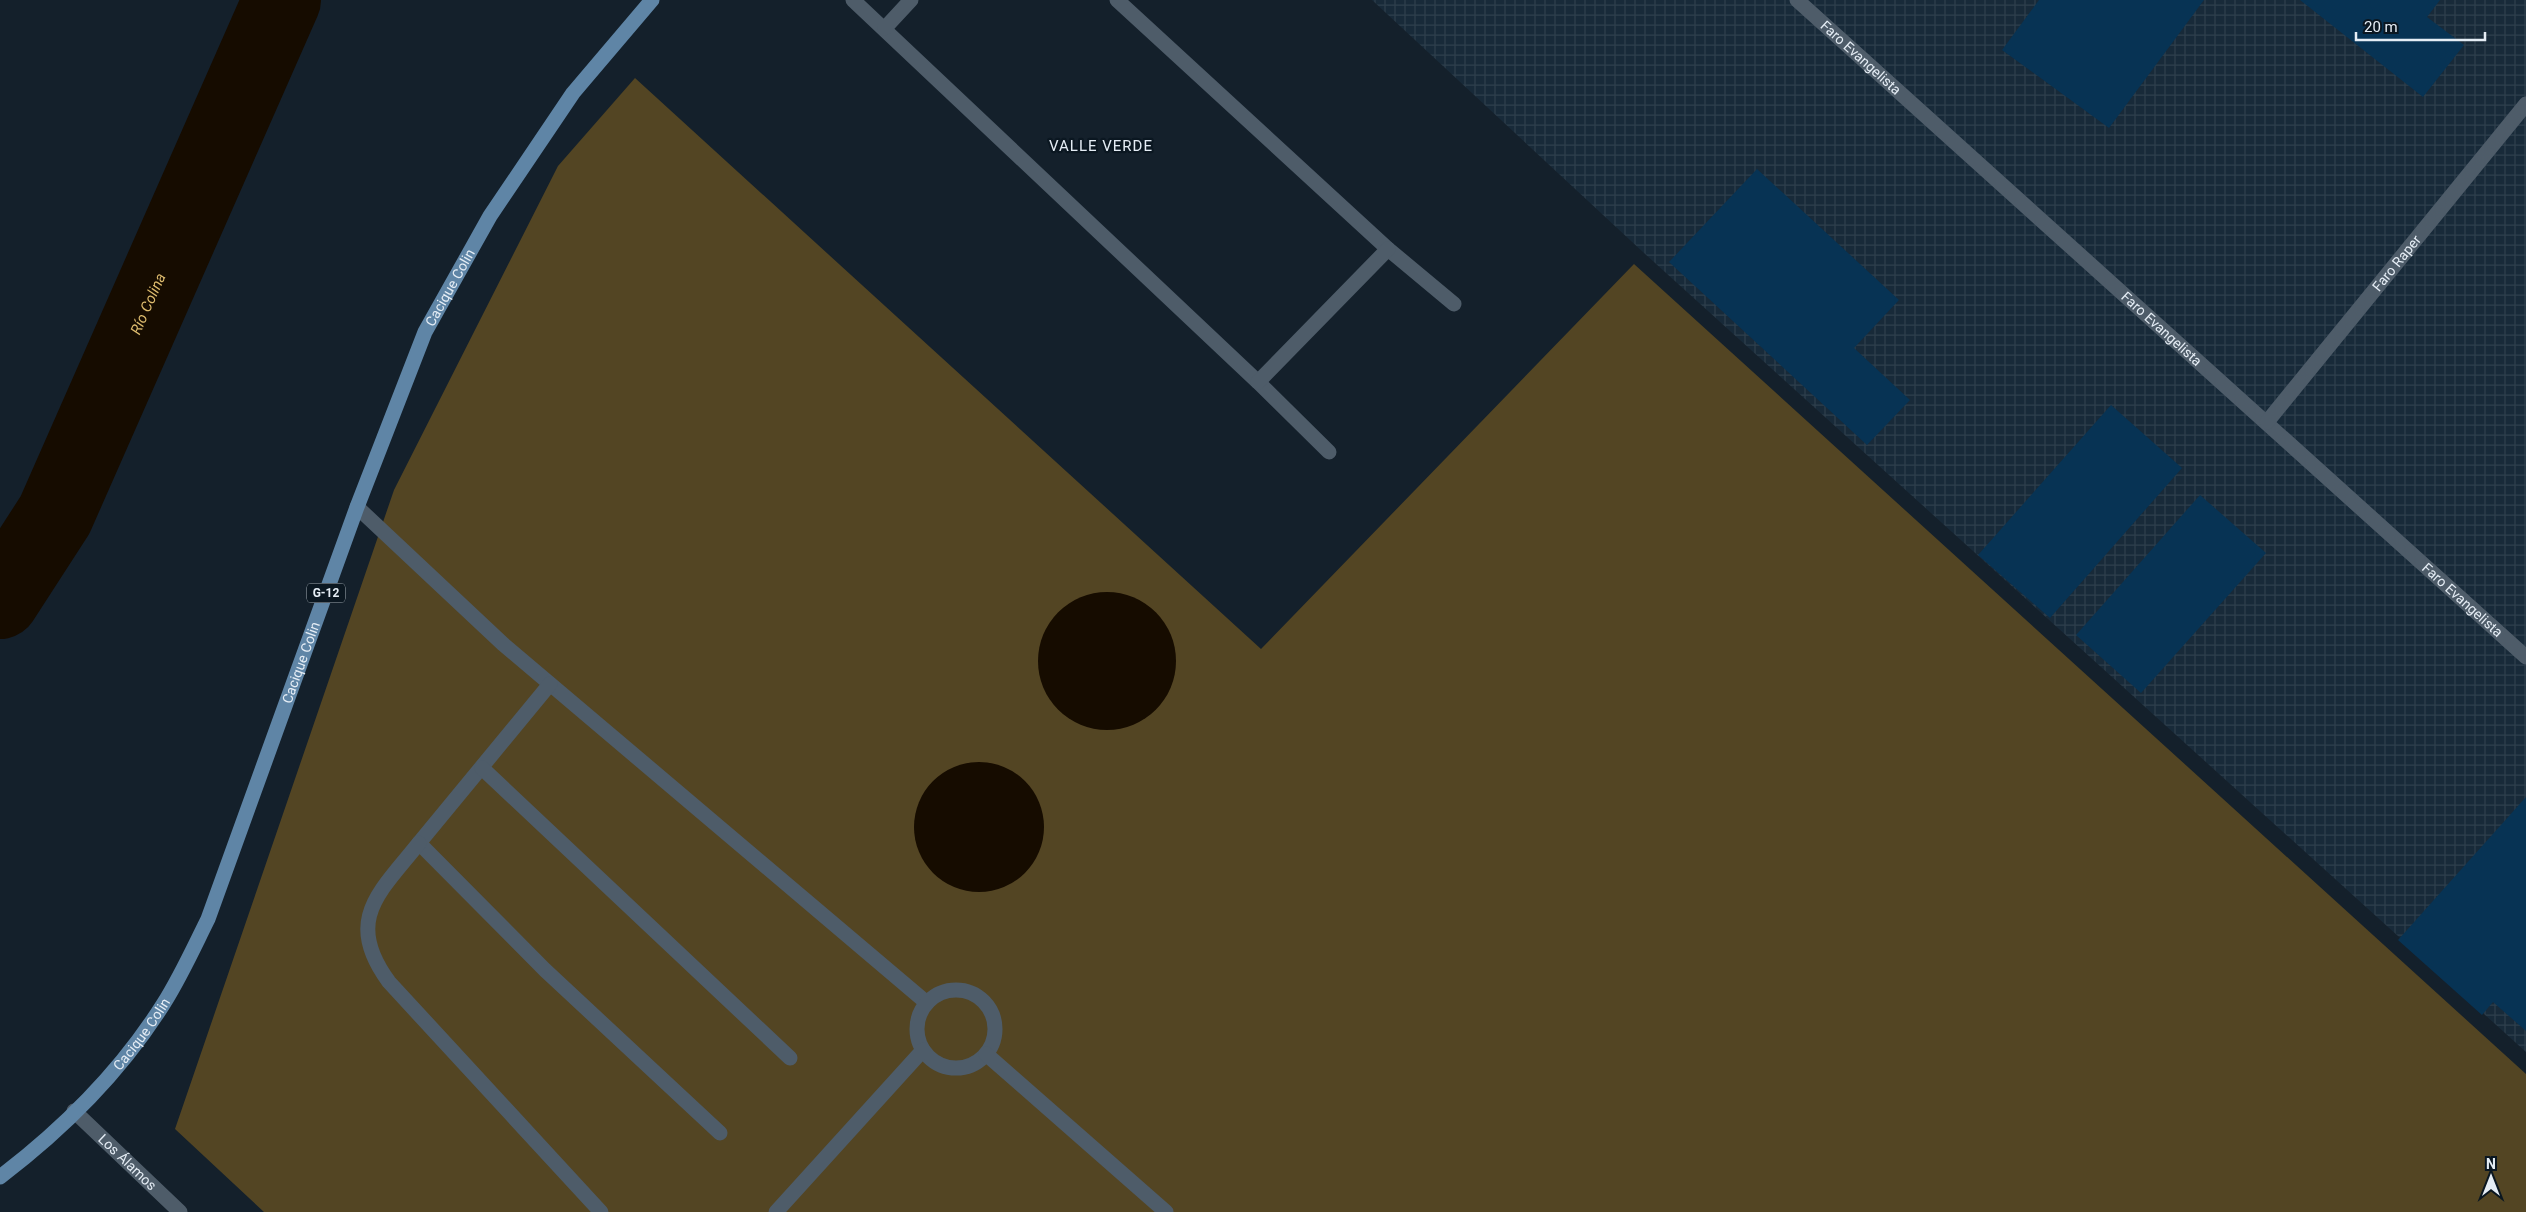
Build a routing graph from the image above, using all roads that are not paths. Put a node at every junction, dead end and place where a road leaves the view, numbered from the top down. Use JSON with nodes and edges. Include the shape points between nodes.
{"nodes":[{"id":1,"x":652,"y":0,"type":"edge"},
{"id":2,"x":853,"y":0,"type":"edge"},
{"id":3,"x":911,"y":0,"type":"edge"},
{"id":4,"x":1117,"y":0,"type":"edge"},
{"id":5,"x":1797,"y":0,"type":"edge"},
{"id":6,"x":885,"y":28,"type":"junction"},
{"id":7,"x":2526,"y":104,"type":"edge"},
{"id":8,"x":1388,"y":249,"type":"junction"},
{"id":9,"x":1454,"y":304,"type":"dead end"},
{"id":10,"x":1258,"y":382,"type":"junction"},
{"id":11,"x":2267,"y":422,"type":"junction"},
{"id":12,"x":1329,"y":452,"type":"dead end"},
{"id":13,"x":357,"y":507,"type":"junction"},
{"id":14,"x":2526,"y":657,"type":"edge"},
{"id":15,"x":550,"y":684,"type":"junction"},
{"id":16,"x":482,"y":768,"type":"junction"},
{"id":17,"x":419,"y":843,"type":"junction"},
{"id":18,"x":928,"y":1003,"type":"junction"},
{"id":19,"x":923,"y":1050,"type":"junction"},
{"id":20,"x":986,"y":1054,"type":"junction"},
{"id":21,"x":790,"y":1058,"type":"dead end"},
{"id":22,"x":74,"y":1110,"type":"junction"},
{"id":23,"x":720,"y":1133,"type":"dead end"},
{"id":24,"x":0,"y":1177,"type":"edge"},
{"id":25,"x":180,"y":1212,"type":"edge"},
{"id":26,"x":601,"y":1212,"type":"edge"},
{"id":27,"x":776,"y":1212,"type":"edge"},
{"id":28,"x":1166,"y":1212,"type":"edge"}],
"edges":[{"from":1,"to":13,"type":"main road","name":"Cacique Colin","number":"G-12","via":[[573,93],[490,216],[425,332]]},
{"from":2,"to":6,"type":"street"},
{"from":3,"to":6,"type":"street"},
{"from":4,"to":8,"type":"street"},
{"from":5,"to":11,"type":"street","name":"Faro Evangelista"},
{"from":6,"to":10,"type":"street"},
{"from":7,"to":11,"type":"street","name":"Faro Raper"},
{"from":8,"to":9,"type":"street"},
{"from":8,"to":10,"type":"street"},
{"from":10,"to":12,"type":"street"},
{"from":11,"to":14,"type":"street","name":"Faro Evangelista"},
{"from":13,"to":15,"type":"street"},
{"from":13,"to":22,"type":"main road","name":"Cacique Colin","number":"G-12","via":[[208,919],[164,1003],[108,1079]]},
{"from":15,"to":16,"type":"street"},
{"from":15,"to":18,"type":"street"},
{"from":16,"to":17,"type":"street"},
{"from":16,"to":21,"type":"street"},
{"from":17,"to":23,"type":"street","via":[[545,970]]},
{"from":17,"to":26,"type":"street","via":[[377,895],[368,916],[374,962]]},
{"from":18,"to":19,"type":"street","via":[[917,1024]]},
{"from":18,"to":20,"type":"street","via":[[942,992],[956,990],[972,993],[983,1001],[992,1013],[995,1026],[994,1042]]},
{"from":19,"to":20,"type":"street","via":[[933,1060],[953,1068],[967,1067]]},
{"from":19,"to":27,"type":"street"},
{"from":20,"to":28,"type":"street"},
{"from":22,"to":24,"type":"main road","name":"Cacique Colin","number":"G-12"},
{"from":22,"to":25,"type":"street","name":"Los Álamos"}]}
